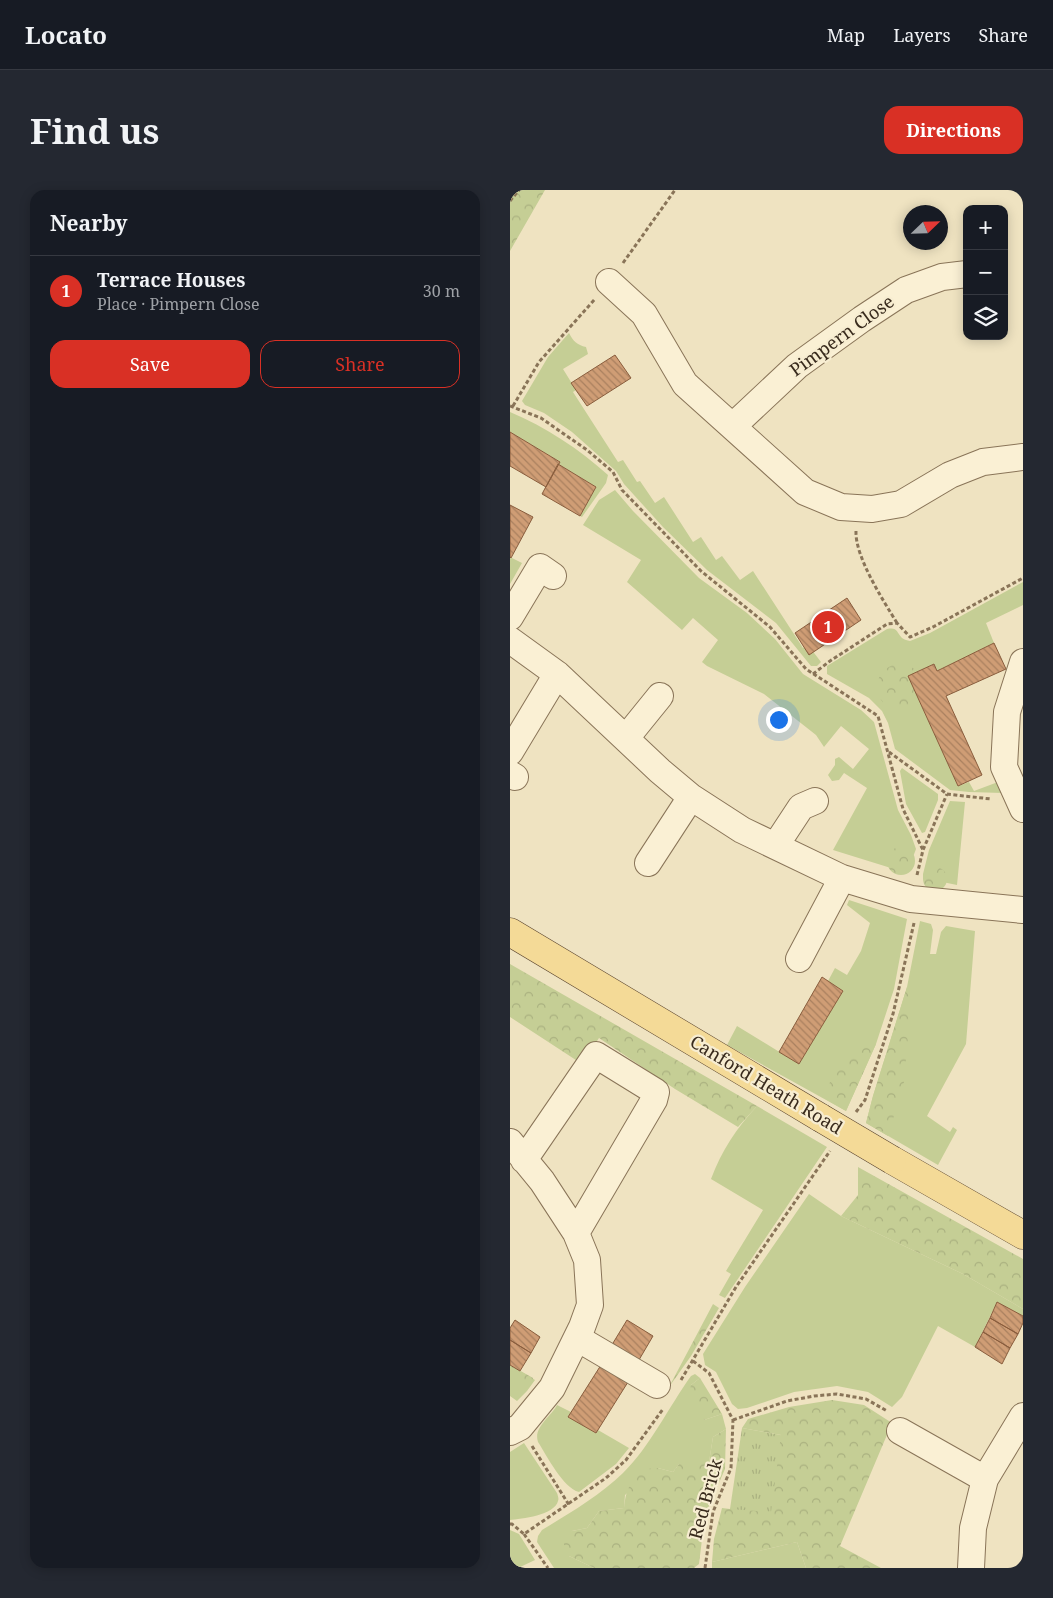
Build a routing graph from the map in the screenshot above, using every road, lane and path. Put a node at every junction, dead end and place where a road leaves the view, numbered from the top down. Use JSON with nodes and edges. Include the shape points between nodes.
{"nodes":[{"id":1,"x":518,"y":190,"type":"edge"},
{"id":2,"x":510,"y":202,"type":"edge"},
{"id":3,"x":963,"y":274,"type":"edge"},
{"id":4,"x":609,"y":282,"type":"dead end"},
{"id":5,"x":510,"y":406,"type":"edge"},
{"id":6,"x":733,"y":426,"type":"junction"},
{"id":7,"x":1023,"y":457,"type":"edge"},
{"id":8,"x":856,"y":508,"type":"junction"},
{"id":9,"x":553,"y":576,"type":"dead end"},
{"id":10,"x":1023,"y":578,"type":"edge"},
{"id":11,"x":510,"y":617,"type":"edge"},
{"id":12,"x":897,"y":623,"type":"junction"},
{"id":13,"x":510,"y":640,"type":"edge"},
{"id":14,"x":1023,"y":662,"type":"edge"},
{"id":15,"x":558,"y":674,"type":"junction"},
{"id":16,"x":813,"y":674,"type":"junction"},
{"id":17,"x":660,"y":696,"type":"dead end"},
{"id":18,"x":626,"y":738,"type":"junction"},
{"id":19,"x":510,"y":752,"type":"edge"},
{"id":20,"x":889,"y":752,"type":"junction"},
{"id":21,"x":947,"y":794,"type":"junction"},
{"id":22,"x":691,"y":797,"type":"junction"},
{"id":23,"x":815,"y":801,"type":"dead end"},
{"id":24,"x":1021,"y":805,"type":"edge"},
{"id":25,"x":776,"y":845,"type":"junction"},
{"id":26,"x":924,"y":850,"type":"junction"},
{"id":27,"x":648,"y":864,"type":"dead end"},
{"id":28,"x":842,"y":878,"type":"junction"},
{"id":29,"x":915,"y":899,"type":"junction"},
{"id":30,"x":1023,"y":910,"type":"edge"},
{"id":31,"x":510,"y":932,"type":"edge"},
{"id":32,"x":800,"y":959,"type":"dead end"},
{"id":33,"x":856,"y":1113,"type":"dead end"},
{"id":34,"x":517,"y":1151,"type":"edge"},
{"id":35,"x":830,"y":1151,"type":"dead end"},
{"id":36,"x":576,"y":1233,"type":"junction"},
{"id":37,"x":1023,"y":1235,"type":"edge"},
{"id":38,"x":577,"y":1338,"type":"junction"},
{"id":39,"x":693,"y":1361,"type":"junction"},
{"id":40,"x":667,"y":1392,"type":"junction"},
{"id":41,"x":1023,"y":1416,"type":"edge"},
{"id":42,"x":733,"y":1420,"type":"junction"},
{"id":43,"x":895,"y":1422,"type":"joint"},
{"id":44,"x":515,"y":1430,"type":"edge"},
{"id":45,"x":985,"y":1479,"type":"junction"},
{"id":46,"x":569,"y":1505,"type":"junction"},
{"id":47,"x":510,"y":1524,"type":"edge"},
{"id":48,"x":524,"y":1534,"type":"junction"},
{"id":49,"x":548,"y":1568,"type":"edge"},
{"id":50,"x":705,"y":1568,"type":"edge"},
{"id":51,"x":971,"y":1568,"type":"edge"}],
"edges":[{"from":1,"to":2,"type":"path"},
{"from":3,"to":6,"type":"street","name":"Pimpern Close","via":[[942,277],[906,290],[797,366]]},
{"from":4,"to":6,"type":"street","via":[[644,314],[685,384]]},
{"from":5,"to":16,"type":"path","via":[[541,418],[588,450],[613,472],[622,490],[701,571],[770,627]]},
{"from":6,"to":8,"type":"street","via":[[805,492],[841,507]]},
{"from":7,"to":8,"type":"street","via":[[983,462],[950,475],[901,504]]},
{"from":8,"to":12,"type":"path","via":[[856,537],[866,568]]},
{"from":9,"to":11,"type":"street","via":[[540,567]]},
{"from":10,"to":12,"type":"path","via":[[910,637]]},
{"from":12,"to":16,"type":"path","via":[[887,624]]},
{"from":13,"to":15,"type":"street"},
{"from":14,"to":24,"type":"street","via":[[1007,712],[1004,767]]},
{"from":15,"to":18,"type":"street"},
{"from":15,"to":19,"type":"street"},
{"from":16,"to":20,"type":"path","via":[[878,716]]},
{"from":17,"to":18,"type":"street"},
{"from":18,"to":22,"type":"street"},
{"from":20,"to":21,"type":"path"},
{"from":20,"to":26,"type":"path","via":[[903,809]]},
{"from":21,"to":24,"type":"path"},
{"from":21,"to":26,"type":"path"},
{"from":22,"to":25,"type":"street","via":[[742,830]]},
{"from":22,"to":27,"type":"street"},
{"from":23,"to":25,"type":"street","via":[[801,807]]},
{"from":25,"to":28,"type":"street"},
{"from":26,"to":29,"type":"path"},
{"from":28,"to":29,"type":"street"},
{"from":28,"to":32,"type":"street"},
{"from":29,"to":30,"type":"street"},
{"from":29,"to":33,"type":"path","via":[[893,1014],[865,1100]]},
{"from":31,"to":37,"type":"main road","name":"Canford Heath Road","bridge":true},
{"from":34,"to":36,"type":"street","via":[[542,1181]]},
{"from":34,"to":36,"type":"street","via":[[596,1055],[656,1092]]},
{"from":35,"to":39,"type":"path","via":[[736,1287]]},
{"from":36,"to":38,"type":"street","via":[[587,1260],[590,1305]]},
{"from":38,"to":40,"type":"street"},
{"from":38,"to":44,"type":"street","via":[[552,1388]]},
{"from":39,"to":40,"type":"path"},
{"from":39,"to":42,"type":"path","via":[[708,1373]]},
{"from":40,"to":46,"type":"path","via":[[626,1460]]},
{"from":41,"to":45,"type":"street"},
{"from":42,"to":43,"type":"path","via":[[787,1401],[837,1394],[866,1399]]},
{"from":42,"to":50,"type":"path","name":"Red Brick","via":[[731,1468],[713,1512]]},
{"from":43,"to":45,"type":"street"},
{"from":44,"to":46,"type":"path"},
{"from":45,"to":51,"type":"street","via":[[973,1528]]},
{"from":46,"to":48,"type":"path"},
{"from":47,"to":48,"type":"path"},
{"from":48,"to":49,"type":"path"}]}
